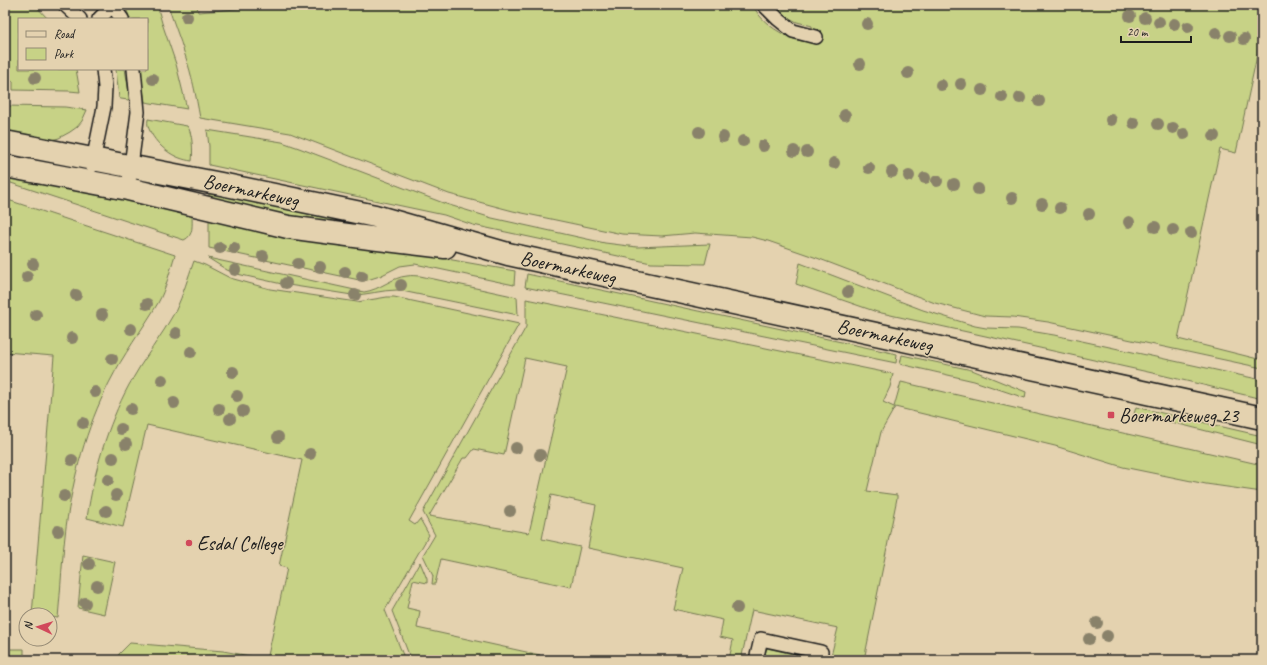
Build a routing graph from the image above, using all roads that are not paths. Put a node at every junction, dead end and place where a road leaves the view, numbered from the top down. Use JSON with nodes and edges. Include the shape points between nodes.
{"nodes":[{"id":1,"x":65,"y":5,"type":"edge"},
{"id":2,"x":113,"y":5,"type":"edge"},
{"id":3,"x":764,"y":5,"type":"edge"},
{"id":4,"x":79,"y":18,"type":"edge"},
{"id":5,"x":100,"y":18,"type":"edge"},
{"id":6,"x":121,"y":18,"type":"edge"},
{"id":7,"x":816,"y":37,"type":"dead end"},
{"id":8,"x":103,"y":70,"type":"edge"},
{"id":9,"x":134,"y":70,"type":"edge"},
{"id":10,"x":5,"y":142,"type":"edge"},
{"id":11,"x":94,"y":159,"type":"junction"},
{"id":12,"x":5,"y":166,"type":"edge"},
{"id":13,"x":132,"y":167,"type":"junction"},
{"id":14,"x":89,"y":182,"type":"junction"},
{"id":15,"x":128,"y":189,"type":"junction"},
{"id":16,"x":508,"y":254,"type":"junction"},
{"id":17,"x":1262,"y":418,"type":"edge"},
{"id":18,"x":821,"y":652,"type":"dead end"},
{"id":19,"x":756,"y":660,"type":"edge"}],
"edges":[{"from":1,"to":4,"type":"lane"},
{"from":2,"to":5,"type":"lane"},
{"from":2,"to":6,"type":"lane"},
{"from":3,"to":7,"type":"lane","via":[[793,31]]},
{"from":8,"to":11,"type":"lane","via":[[104,107]]},
{"from":9,"to":13,"type":"lane","via":[[138,112]]},
{"from":10,"to":11,"type":"street","name":"Boermarkeweg"},
{"from":11,"to":13,"type":"street","name":"Boermarkeweg"},
{"from":11,"to":14,"type":"lane"},
{"from":12,"to":14,"type":"street","name":"Boermarkeweg"},
{"from":13,"to":15,"type":"lane"},
{"from":13,"to":16,"type":"street","name":"Boermarkeweg","via":[[375,216]]},
{"from":14,"to":15,"type":"street","name":"Boermarkeweg"},
{"from":15,"to":16,"type":"street","name":"Boermarkeweg","via":[[288,226]]},
{"from":16,"to":17,"type":"street","name":"Boermarkeweg"},
{"from":18,"to":19,"type":"lane","via":[[761,639]]}]}
